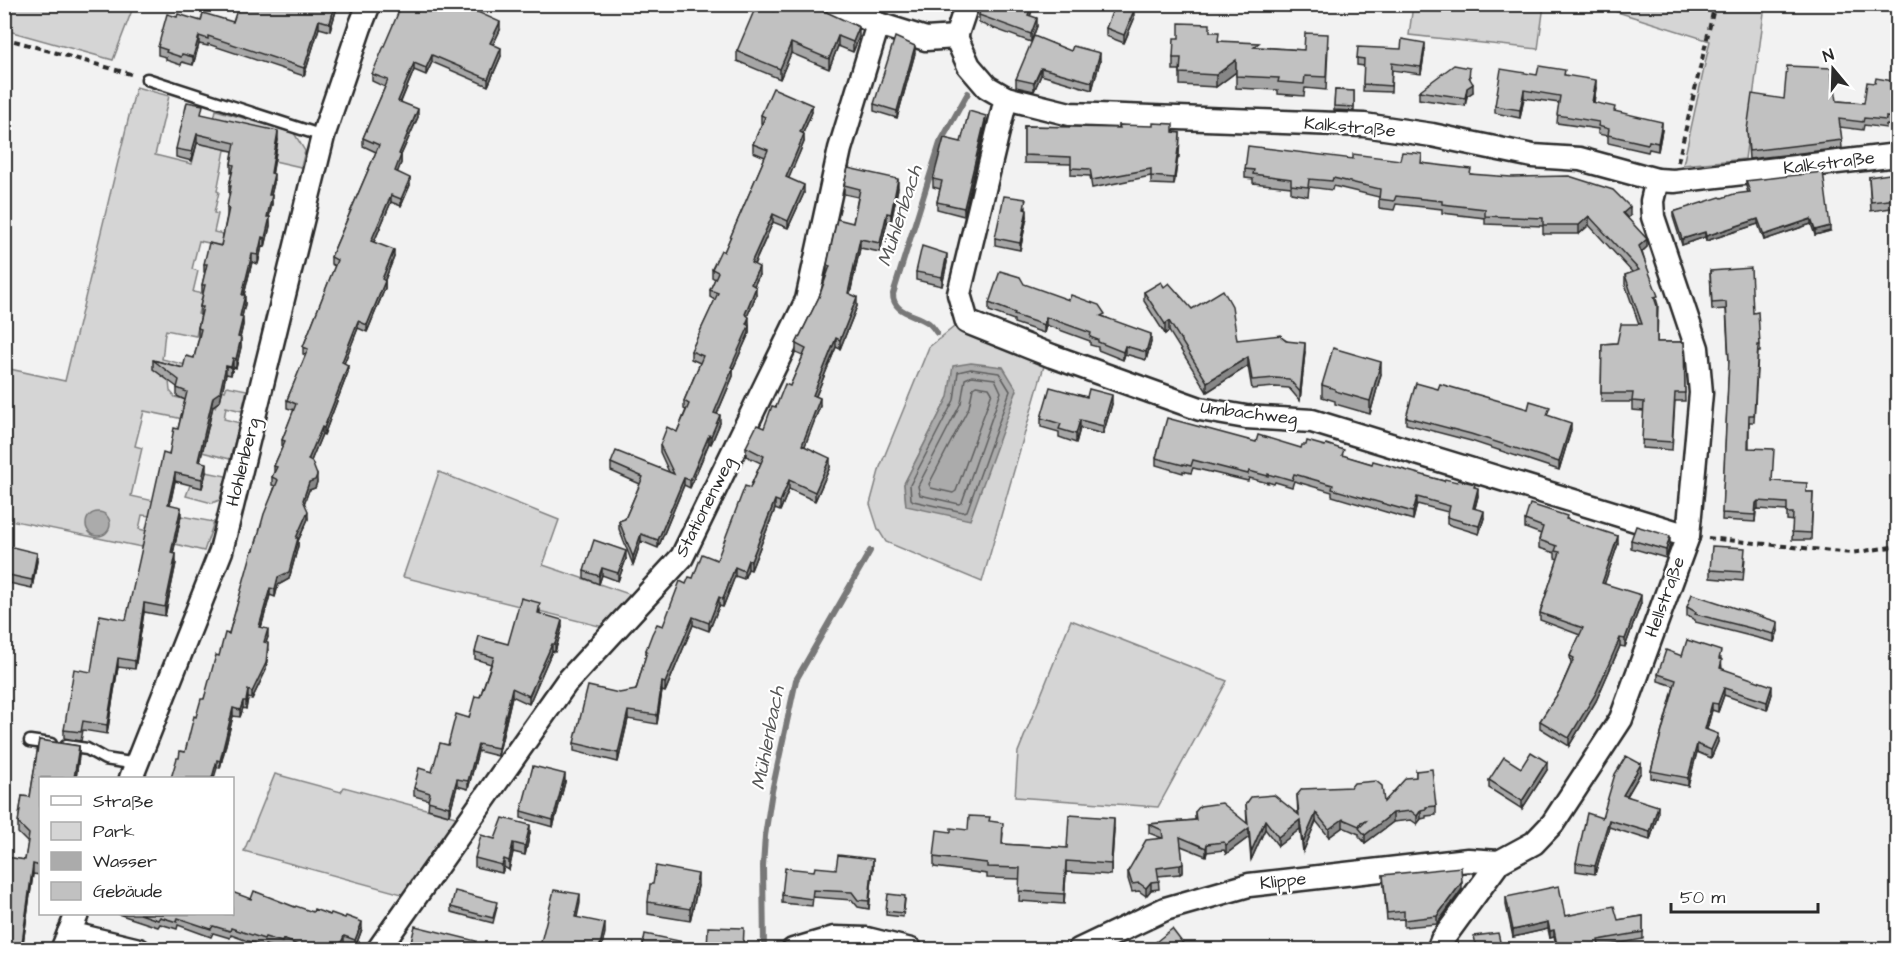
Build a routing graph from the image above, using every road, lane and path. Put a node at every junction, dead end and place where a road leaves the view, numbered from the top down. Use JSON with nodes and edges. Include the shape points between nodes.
{"nodes":[{"id":1,"x":369,"y":4,"type":"edge"},
{"id":2,"x":836,"y":4,"type":"edge"},
{"id":3,"x":966,"y":4,"type":"edge"},
{"id":4,"x":1715,"y":4,"type":"edge"},
{"id":5,"x":878,"y":24,"type":"junction"},
{"id":6,"x":956,"y":37,"type":"junction"},
{"id":7,"x":4,"y":38,"type":"edge"},
{"id":8,"x":147,"y":79,"type":"joint"},
{"id":9,"x":1006,"y":98,"type":"junction"},
{"id":10,"x":323,"y":136,"type":"junction"},
{"id":11,"x":1898,"y":155,"type":"edge"},
{"id":12,"x":1665,"y":181,"type":"junction"},
{"id":13,"x":1688,"y":536,"type":"junction"},
{"id":14,"x":1898,"y":546,"type":"edge"},
{"id":15,"x":30,"y":741,"type":"dead end"},
{"id":16,"x":134,"y":771,"type":"edge"},
{"id":17,"x":1499,"y":862,"type":"junction"},
{"id":18,"x":69,"y":932,"type":"edge"},
{"id":19,"x":140,"y":950,"type":"edge"},
{"id":20,"x":378,"y":950,"type":"edge"},
{"id":21,"x":792,"y":950,"type":"edge"},
{"id":22,"x":911,"y":950,"type":"edge"},
{"id":23,"x":1079,"y":950,"type":"edge"},
{"id":24,"x":1438,"y":950,"type":"edge"}],
"edges":[{"from":1,"to":10,"type":"street","name":"Hohlenberg"},
{"from":2,"to":5,"type":"street"},
{"from":3,"to":6,"type":"street"},
{"from":4,"to":12,"type":"path"},
{"from":5,"to":6,"type":"street","via":[[926,39]]},
{"from":5,"to":20,"type":"street","name":"Stationenweg","via":[[840,149],[807,300],[682,557],[566,683]]},
{"from":6,"to":9,"type":"street","name":"Kalkstraße","via":[[969,66],[987,87]]},
{"from":7,"to":8,"type":"path"},
{"from":8,"to":10,"type":"lane"},
{"from":9,"to":12,"type":"street","name":"Kalkstraße","via":[[1070,114],[1364,125],[1533,156],[1580,159]]},
{"from":9,"to":13,"type":"street","name":"Umbachweg","via":[[959,294],[967,322],[1200,409],[1246,417],[1312,421]]},
{"from":10,"to":16,"type":"street","name":"Hohlenberg","via":[[221,551]]},
{"from":11,"to":12,"type":"street","name":"Kalkstraße"},
{"from":12,"to":13,"type":"street","name":"Hellstraße","via":[[1652,201],[1653,217],[1697,348],[1701,393]]},
{"from":13,"to":14,"type":"path","via":[[1851,553]]},
{"from":13,"to":17,"type":"street","name":"Hellstraße","via":[[1621,718],[1553,823],[1534,843]]},
{"from":15,"to":16,"type":"lane","via":[[87,749]]},
{"from":17,"to":23,"type":"street","name":"Klippe","via":[[1468,860],[1249,885],[1165,909]]},
{"from":17,"to":24,"type":"street","name":"Hellstraße"},
{"from":18,"to":19,"type":"street"},
{"from":21,"to":22,"type":"street","via":[[834,938],[867,939]]}]}
